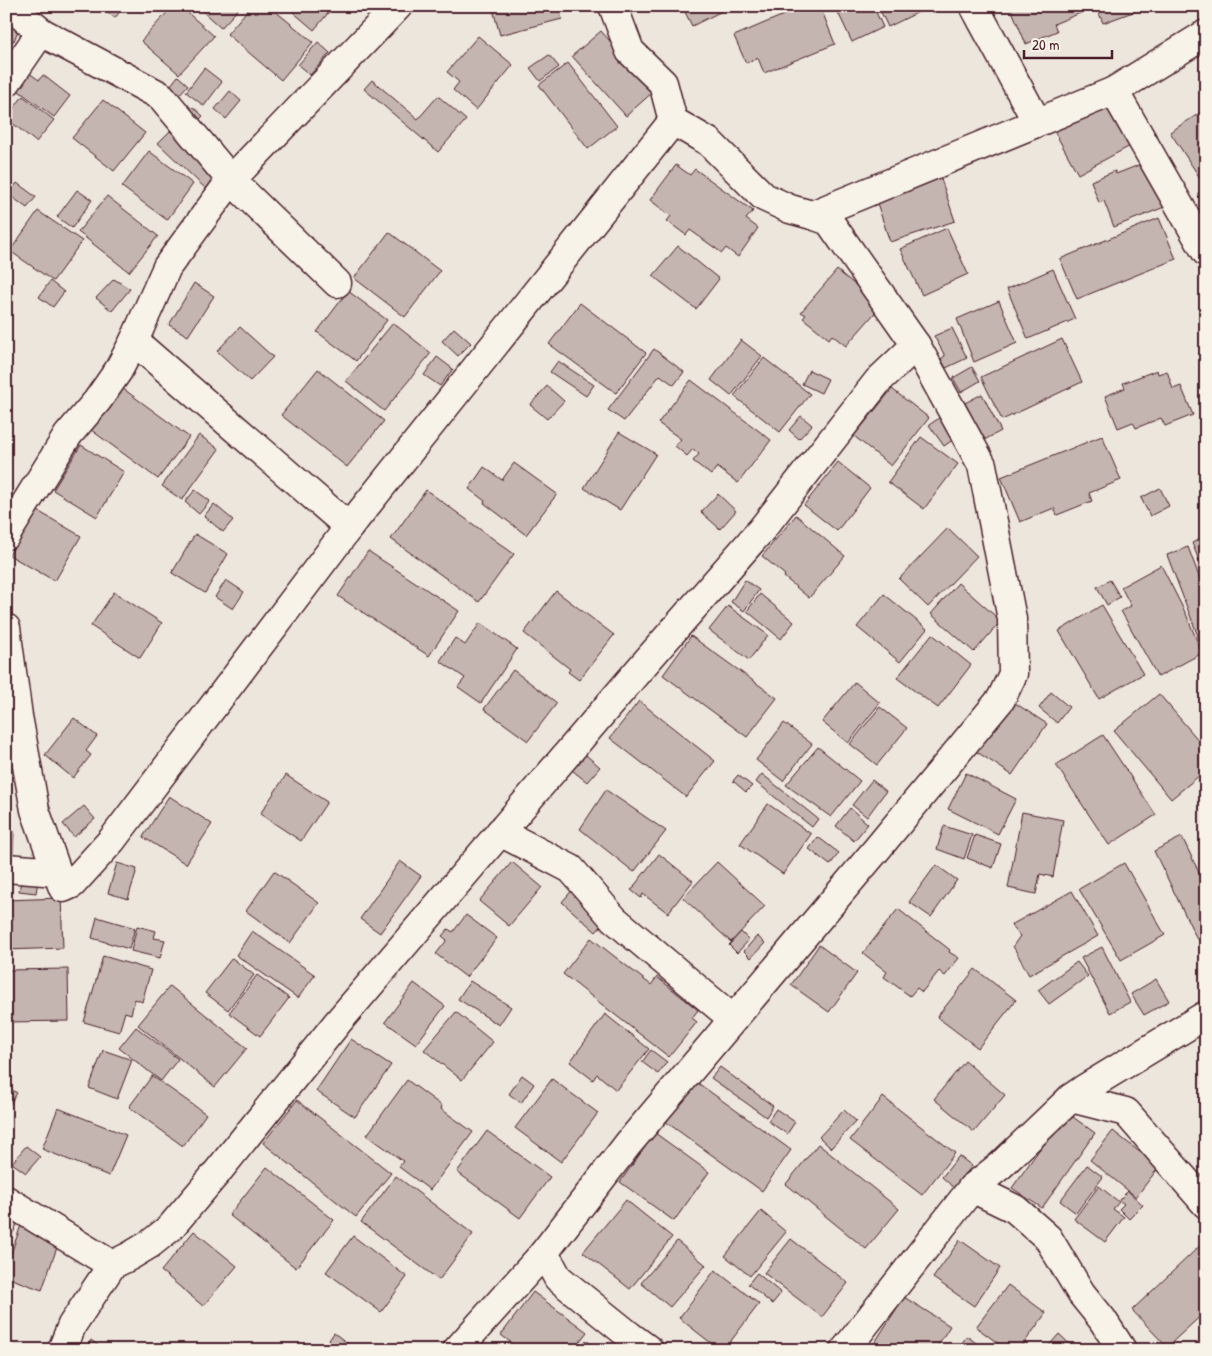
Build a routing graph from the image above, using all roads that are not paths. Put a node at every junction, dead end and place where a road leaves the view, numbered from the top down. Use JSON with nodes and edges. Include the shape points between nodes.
{"nodes":[{"id":1,"x":10,"y":6,"type":"edge"},
{"id":2,"x":398,"y":6,"type":"edge"},
{"id":3,"x":614,"y":6,"type":"edge"},
{"id":4,"x":974,"y":6,"type":"edge"},
{"id":5,"x":41,"y":32,"type":"junction"},
{"id":6,"x":1206,"y":34,"type":"edge"},
{"id":7,"x":6,"y":82,"type":"edge"},
{"id":8,"x":1114,"y":91,"type":"junction"},
{"id":9,"x":673,"y":121,"type":"junction"},
{"id":10,"x":1037,"y":122,"type":"junction"},
{"id":11,"x":231,"y":180,"type":"junction"},
{"id":12,"x":812,"y":214,"type":"junction"},
{"id":13,"x":1206,"y":252,"type":"edge"},
{"id":14,"x":337,"y":284,"type":"dead end"},
{"id":15,"x":134,"y":340,"type":"junction"},
{"id":16,"x":916,"y":345,"type":"junction"},
{"id":17,"x":349,"y":527,"type":"junction"},
{"id":18,"x":6,"y":535,"type":"edge"},
{"id":19,"x":6,"y":628,"type":"edge"},
{"id":20,"x":500,"y":832,"type":"junction"},
{"id":21,"x":6,"y":868,"type":"edge"},
{"id":22,"x":57,"y":872,"type":"junction"},
{"id":23,"x":1206,"y":1015,"type":"edge"},
{"id":24,"x":734,"y":1020,"type":"junction"},
{"id":25,"x":1071,"y":1098,"type":"junction"},
{"id":26,"x":972,"y":1188,"type":"junction"},
{"id":27,"x":6,"y":1200,"type":"edge"},
{"id":28,"x":1206,"y":1204,"type":"edge"},
{"id":29,"x":543,"y":1254,"type":"junction"},
{"id":30,"x":112,"y":1265,"type":"junction"},
{"id":31,"x":62,"y":1350,"type":"edge"},
{"id":32,"x":457,"y":1350,"type":"edge"},
{"id":33,"x":649,"y":1350,"type":"edge"},
{"id":34,"x":845,"y":1350,"type":"edge"},
{"id":35,"x":1122,"y":1350,"type":"edge"}],
"edges":[{"from":1,"to":5,"type":"street"},
{"from":2,"to":11,"type":"street"},
{"from":3,"to":9,"type":"street","via":[[630,51],[663,84]]},
{"from":4,"to":10,"type":"street"},
{"from":5,"to":7,"type":"street"},
{"from":5,"to":11,"type":"street","via":[[162,96]]},
{"from":6,"to":8,"type":"street"},
{"from":8,"to":10,"type":"street"},
{"from":8,"to":13,"type":"street"},
{"from":9,"to":12,"type":"street","via":[[709,142],[764,197],[790,209]]},
{"from":9,"to":17,"type":"street"},
{"from":10,"to":12,"type":"street"},
{"from":11,"to":14,"type":"street"},
{"from":11,"to":15,"type":"street","via":[[167,267]]},
{"from":12,"to":16,"type":"street","via":[[830,221]]},
{"from":15,"to":17,"type":"street"},
{"from":15,"to":18,"type":"street","via":[[118,371],[68,435]]},
{"from":16,"to":20,"type":"street","via":[[878,381],[762,529]]},
{"from":16,"to":24,"type":"street","via":[[982,465],[1012,619],[1013,674],[1002,699]]},
{"from":17,"to":22,"type":"street","via":[[112,840],[72,884],[63,888]]},
{"from":19,"to":22,"type":"street","via":[[35,810]]},
{"from":20,"to":24,"type":"street","via":[[571,869],[614,919]]},
{"from":20,"to":30,"type":"street","via":[[338,1022],[170,1228],[150,1244]]},
{"from":21,"to":22,"type":"street"},
{"from":23,"to":25,"type":"street"},
{"from":24,"to":29,"type":"street","via":[[628,1144]]},
{"from":25,"to":26,"type":"street"},
{"from":25,"to":28,"type":"street","via":[[1126,1112]]},
{"from":26,"to":34,"type":"street"},
{"from":26,"to":35,"type":"street","via":[[1015,1209],[1048,1238],[1081,1293]]},
{"from":27,"to":30,"type":"street"},
{"from":29,"to":32,"type":"street"},
{"from":29,"to":33,"type":"street","via":[[558,1278]]},
{"from":30,"to":31,"type":"street","via":[[72,1325]]}]}
